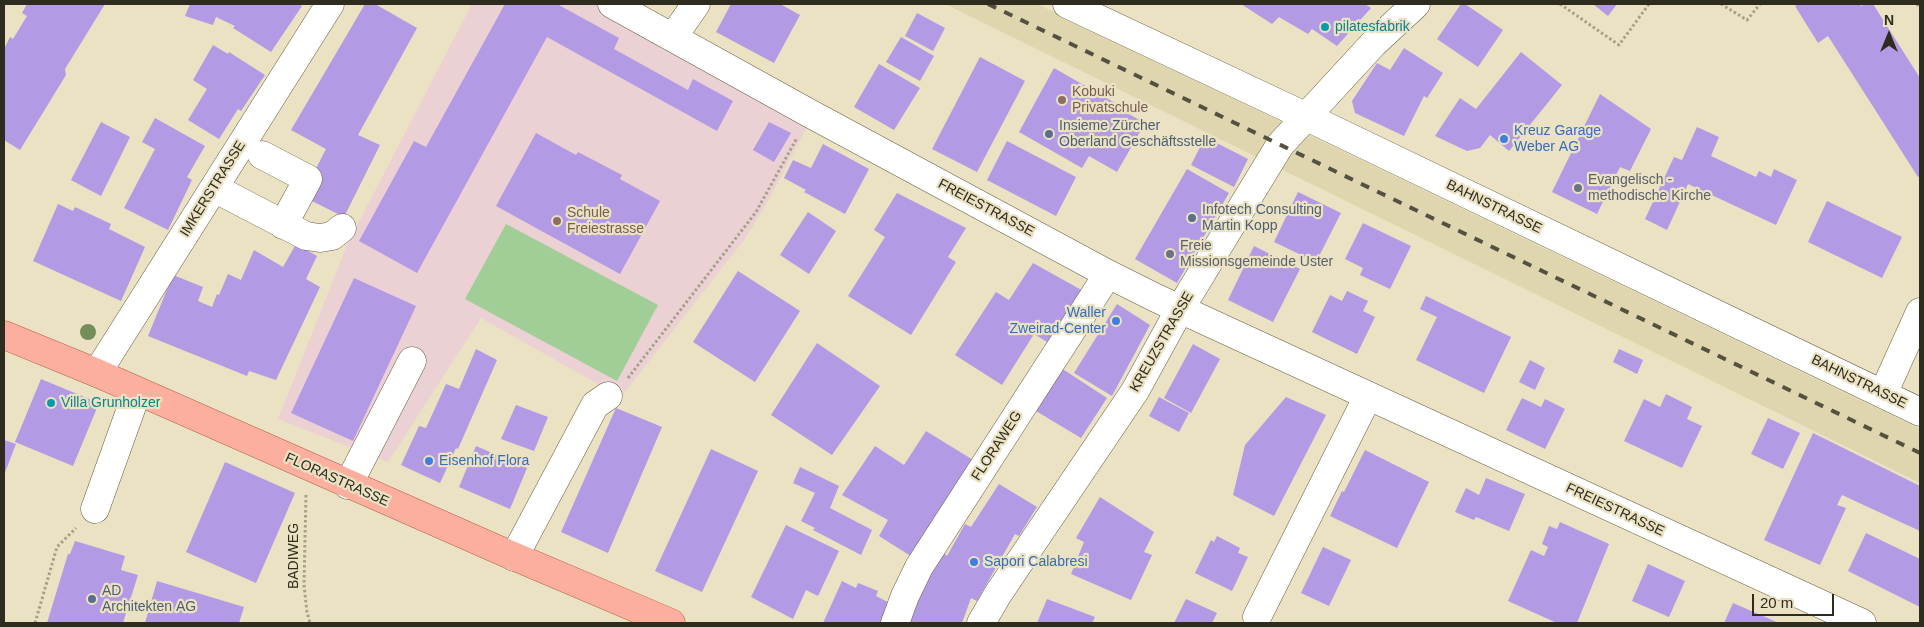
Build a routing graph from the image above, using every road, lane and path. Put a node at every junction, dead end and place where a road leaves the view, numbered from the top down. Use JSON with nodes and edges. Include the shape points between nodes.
{"nodes":[{"id":1,"x":330,"y":4,"type":"edge"},
{"id":2,"x":612,"y":4,"type":"edge"},
{"id":3,"x":696,"y":4,"type":"edge"},
{"id":4,"x":1067,"y":4,"type":"edge"},
{"id":5,"x":1560,"y":4,"type":"edge"},
{"id":6,"x":1650,"y":4,"type":"edge"},
{"id":7,"x":1721,"y":4,"type":"edge"},
{"id":8,"x":1760,"y":4,"type":"edge"},
{"id":9,"x":1917,"y":4,"type":"edge"},
{"id":10,"x":1409,"y":6,"type":"edge"},
{"id":11,"x":1920,"y":8,"type":"edge"},
{"id":12,"x":673,"y":37,"type":"junction"},
{"id":13,"x":809,"y":113,"type":"junction"},
{"id":14,"x":1308,"y":117,"type":"junction"},
{"id":15,"x":262,"y":155,"type":"dead end"},
{"id":16,"x":214,"y":188,"type":"junction"},
{"id":17,"x":283,"y":224,"type":"junction"},
{"id":18,"x":342,"y":228,"type":"dead end"},
{"id":19,"x":1108,"y":274,"type":"junction"},
{"id":20,"x":1180,"y":310,"type":"junction"},
{"id":21,"x":1920,"y":312,"type":"edge"},
{"id":22,"x":5,"y":338,"type":"edge"},
{"id":23,"x":412,"y":361,"type":"dead end"},
{"id":24,"x":97,"y":373,"type":"junction"},
{"id":25,"x":137,"y":392,"type":"junction"},
{"id":26,"x":1883,"y":394,"type":"junction"},
{"id":27,"x":608,"y":396,"type":"joint"},
{"id":28,"x":1368,"y":396,"type":"junction"},
{"id":29,"x":1920,"y":412,"type":"edge"},
{"id":30,"x":348,"y":485,"type":"junction"},
{"id":31,"x":306,"y":488,"type":"dead end"},
{"id":32,"x":95,"y":509,"type":"joint"},
{"id":33,"x":514,"y":556,"type":"junction"},
{"id":34,"x":1257,"y":617,"type":"dead end"},
{"id":35,"x":34,"y":623,"type":"edge"},
{"id":36,"x":310,"y":623,"type":"edge"},
{"id":37,"x":672,"y":623,"type":"edge"},
{"id":38,"x":896,"y":623,"type":"edge"},
{"id":39,"x":981,"y":623,"type":"edge"},
{"id":40,"x":1862,"y":623,"type":"edge"}],
"edges":[{"from":1,"to":16,"type":"street","name":"IMKERSTRASSE"},
{"from":2,"to":12,"type":"street","name":"FREIESTRASSE"},
{"from":3,"to":12,"type":"street"},
{"from":4,"to":14,"type":"street","name":"BAHNSTRASSE"},
{"from":5,"to":6,"type":"path","via":[[1618,45]]},
{"from":7,"to":8,"type":"path","via":[[1747,20]]},
{"from":9,"to":11,"type":"path"},
{"from":10,"to":14,"type":"street","name":"KREUZSTRASSE"},
{"from":12,"to":13,"type":"street","name":"FREIESTRASSE"},
{"from":13,"to":19,"type":"street","name":"FREIESTRASSE"},
{"from":13,"to":27,"type":"path","via":[[756,212],[621,387]]},
{"from":14,"to":20,"type":"street","name":"KREUZSTRASSE","via":[[1280,145]]},
{"from":14,"to":26,"type":"street","name":"BAHNSTRASSE"},
{"from":15,"to":17,"type":"street","via":[[308,179]]},
{"from":16,"to":17,"type":"street"},
{"from":16,"to":24,"type":"street","name":"IMKERSTRASSE"},
{"from":17,"to":18,"type":"street","via":[[306,236],[320,238],[332,236]]},
{"from":19,"to":20,"type":"street","name":"FREIESTRASSE"},
{"from":19,"to":38,"type":"street","name":"FLORAWEG","via":[[919,567]]},
{"from":20,"to":28,"type":"street","name":"FREIESTRASSE"},
{"from":20,"to":39,"type":"street","name":"KREUZSTRASSE","via":[[1135,391]]},
{"from":21,"to":26,"type":"street"},
{"from":22,"to":24,"type":"main road","name":"FLORASTRASSE"},
{"from":23,"to":30,"type":"street"},
{"from":24,"to":25,"type":"main road","name":"FLORASTRASSE"},
{"from":25,"to":30,"type":"main road","name":"FLORASTRASSE"},
{"from":25,"to":32,"type":"street"},
{"from":26,"to":29,"type":"street","name":"BAHNSTRASSE"},
{"from":27,"to":33,"type":"street","via":[[595,406]]},
{"from":28,"to":34,"type":"street"},
{"from":28,"to":40,"type":"street","name":"FREIESTRASSE"},
{"from":30,"to":33,"type":"main road","name":"FLORASTRASSE"},
{"from":31,"to":36,"type":"path","name":"BADIWEG","via":[[304,585]]},
{"from":32,"to":35,"type":"path","via":[[57,547]]},
{"from":33,"to":37,"type":"main road","name":"FLORASTRASSE"}]}
